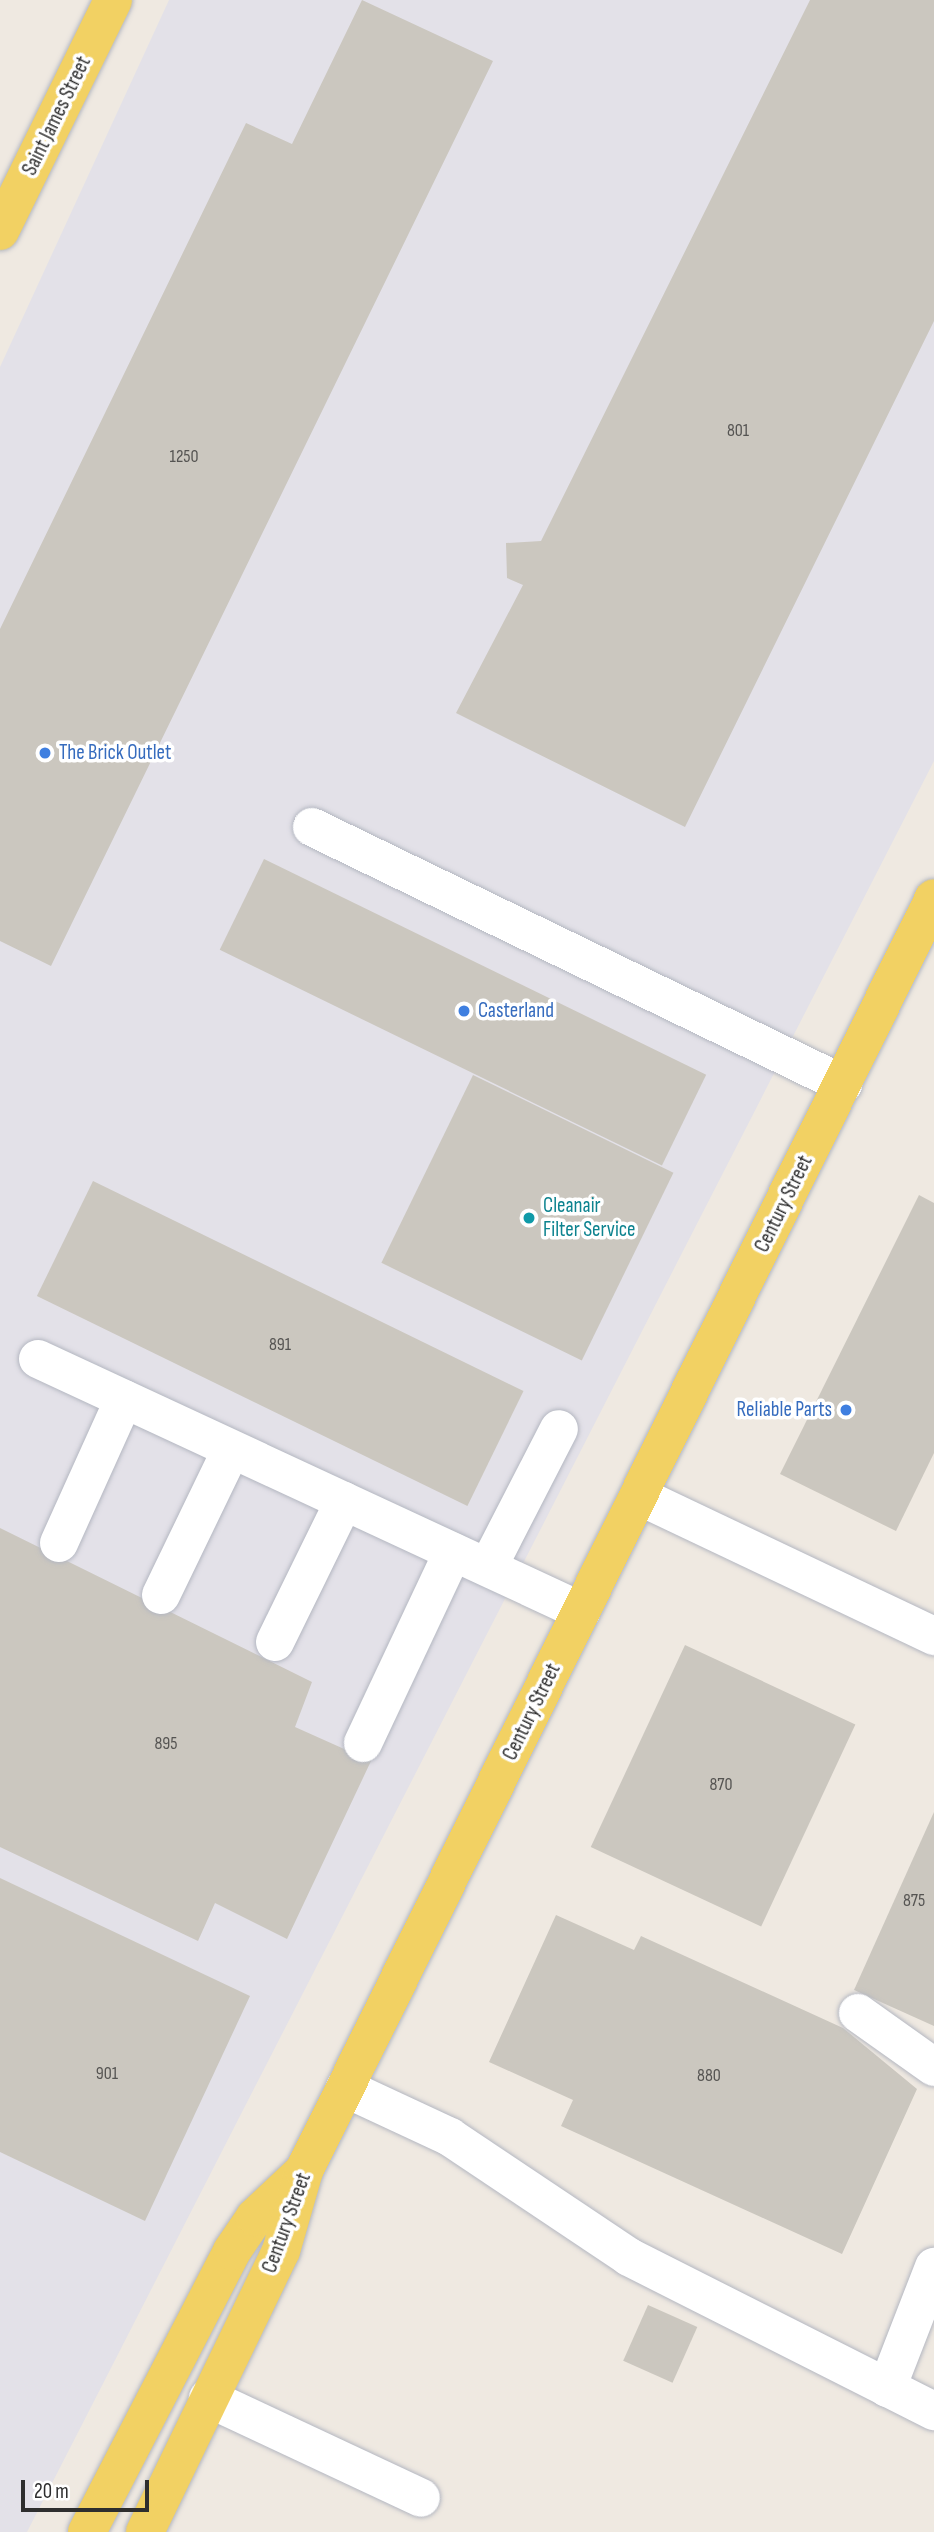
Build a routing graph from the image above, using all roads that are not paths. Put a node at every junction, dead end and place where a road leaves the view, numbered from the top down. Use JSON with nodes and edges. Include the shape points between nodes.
{"nodes":[{"id":1,"x":113,"y":0,"type":"edge"},
{"id":2,"x":0,"y":232,"type":"edge"},
{"id":3,"x":312,"y":827,"type":"dead end"},
{"id":4,"x":934,"y":898,"type":"edge"},
{"id":5,"x":843,"y":1084,"type":"junction"},
{"id":6,"x":38,"y":1359,"type":"dead end"},
{"id":7,"x":124,"y":1399,"type":"junction"},
{"id":8,"x":559,"y":1429,"type":"dead end"},
{"id":9,"x":231,"y":1450,"type":"junction"},
{"id":10,"x":639,"y":1496,"type":"junction"},
{"id":11,"x":344,"y":1501,"type":"junction"},
{"id":12,"x":58,"y":1543,"type":"dead end"},
{"id":13,"x":453,"y":1552,"type":"junction"},
{"id":14,"x":488,"y":1567,"type":"junction"},
{"id":15,"x":161,"y":1595,"type":"dead end"},
{"id":16,"x":581,"y":1611,"type":"junction"},
{"id":17,"x":934,"y":1636,"type":"edge"},
{"id":18,"x":275,"y":1642,"type":"dead end"},
{"id":19,"x":363,"y":1742,"type":"dead end"},
{"id":20,"x":858,"y":2014,"type":"dead end"},
{"id":21,"x":934,"y":2067,"type":"edge"},
{"id":22,"x":345,"y":2088,"type":"junction"},
{"id":23,"x":304,"y":2172,"type":"junction"},
{"id":24,"x":934,"y":2267,"type":"edge"},
{"id":25,"x":887,"y":2388,"type":"junction"},
{"id":26,"x":208,"y":2398,"type":"junction"},
{"id":27,"x":934,"y":2411,"type":"edge"},
{"id":28,"x":421,"y":2498,"type":"dead end"},
{"id":29,"x":87,"y":2532,"type":"edge"},
{"id":30,"x":145,"y":2532,"type":"edge"}],
"edges":[{"from":1,"to":2,"type":"main road","name":"Saint James Street"},
{"from":3,"to":5,"type":"lane"},
{"from":4,"to":5,"type":"main road","name":"Century Street"},
{"from":5,"to":10,"type":"main road","name":"Century Street"},
{"from":6,"to":7,"type":"lane"},
{"from":7,"to":9,"type":"lane"},
{"from":7,"to":12,"type":"lane"},
{"from":8,"to":14,"type":"lane"},
{"from":9,"to":11,"type":"lane"},
{"from":9,"to":15,"type":"lane"},
{"from":10,"to":16,"type":"main road","name":"Century Street"},
{"from":10,"to":17,"type":"lane"},
{"from":11,"to":13,"type":"lane"},
{"from":11,"to":18,"type":"lane"},
{"from":13,"to":14,"type":"lane"},
{"from":13,"to":19,"type":"lane"},
{"from":14,"to":16,"type":"lane"},
{"from":16,"to":22,"type":"main road","name":"Century Street"},
{"from":20,"to":21,"type":"lane"},
{"from":22,"to":23,"type":"main road","name":"Century Street"},
{"from":22,"to":25,"type":"lane","via":[[450,2137],[629,2257]]},
{"from":23,"to":26,"type":"main road","name":"Century Street","via":[[281,2251]]},
{"from":23,"to":29,"type":"main road","via":[[255,2217],[232,2251]]},
{"from":24,"to":25,"type":"lane"},
{"from":25,"to":27,"type":"lane"},
{"from":26,"to":28,"type":"lane"},
{"from":26,"to":30,"type":"main road","name":"Century Street"}]}
